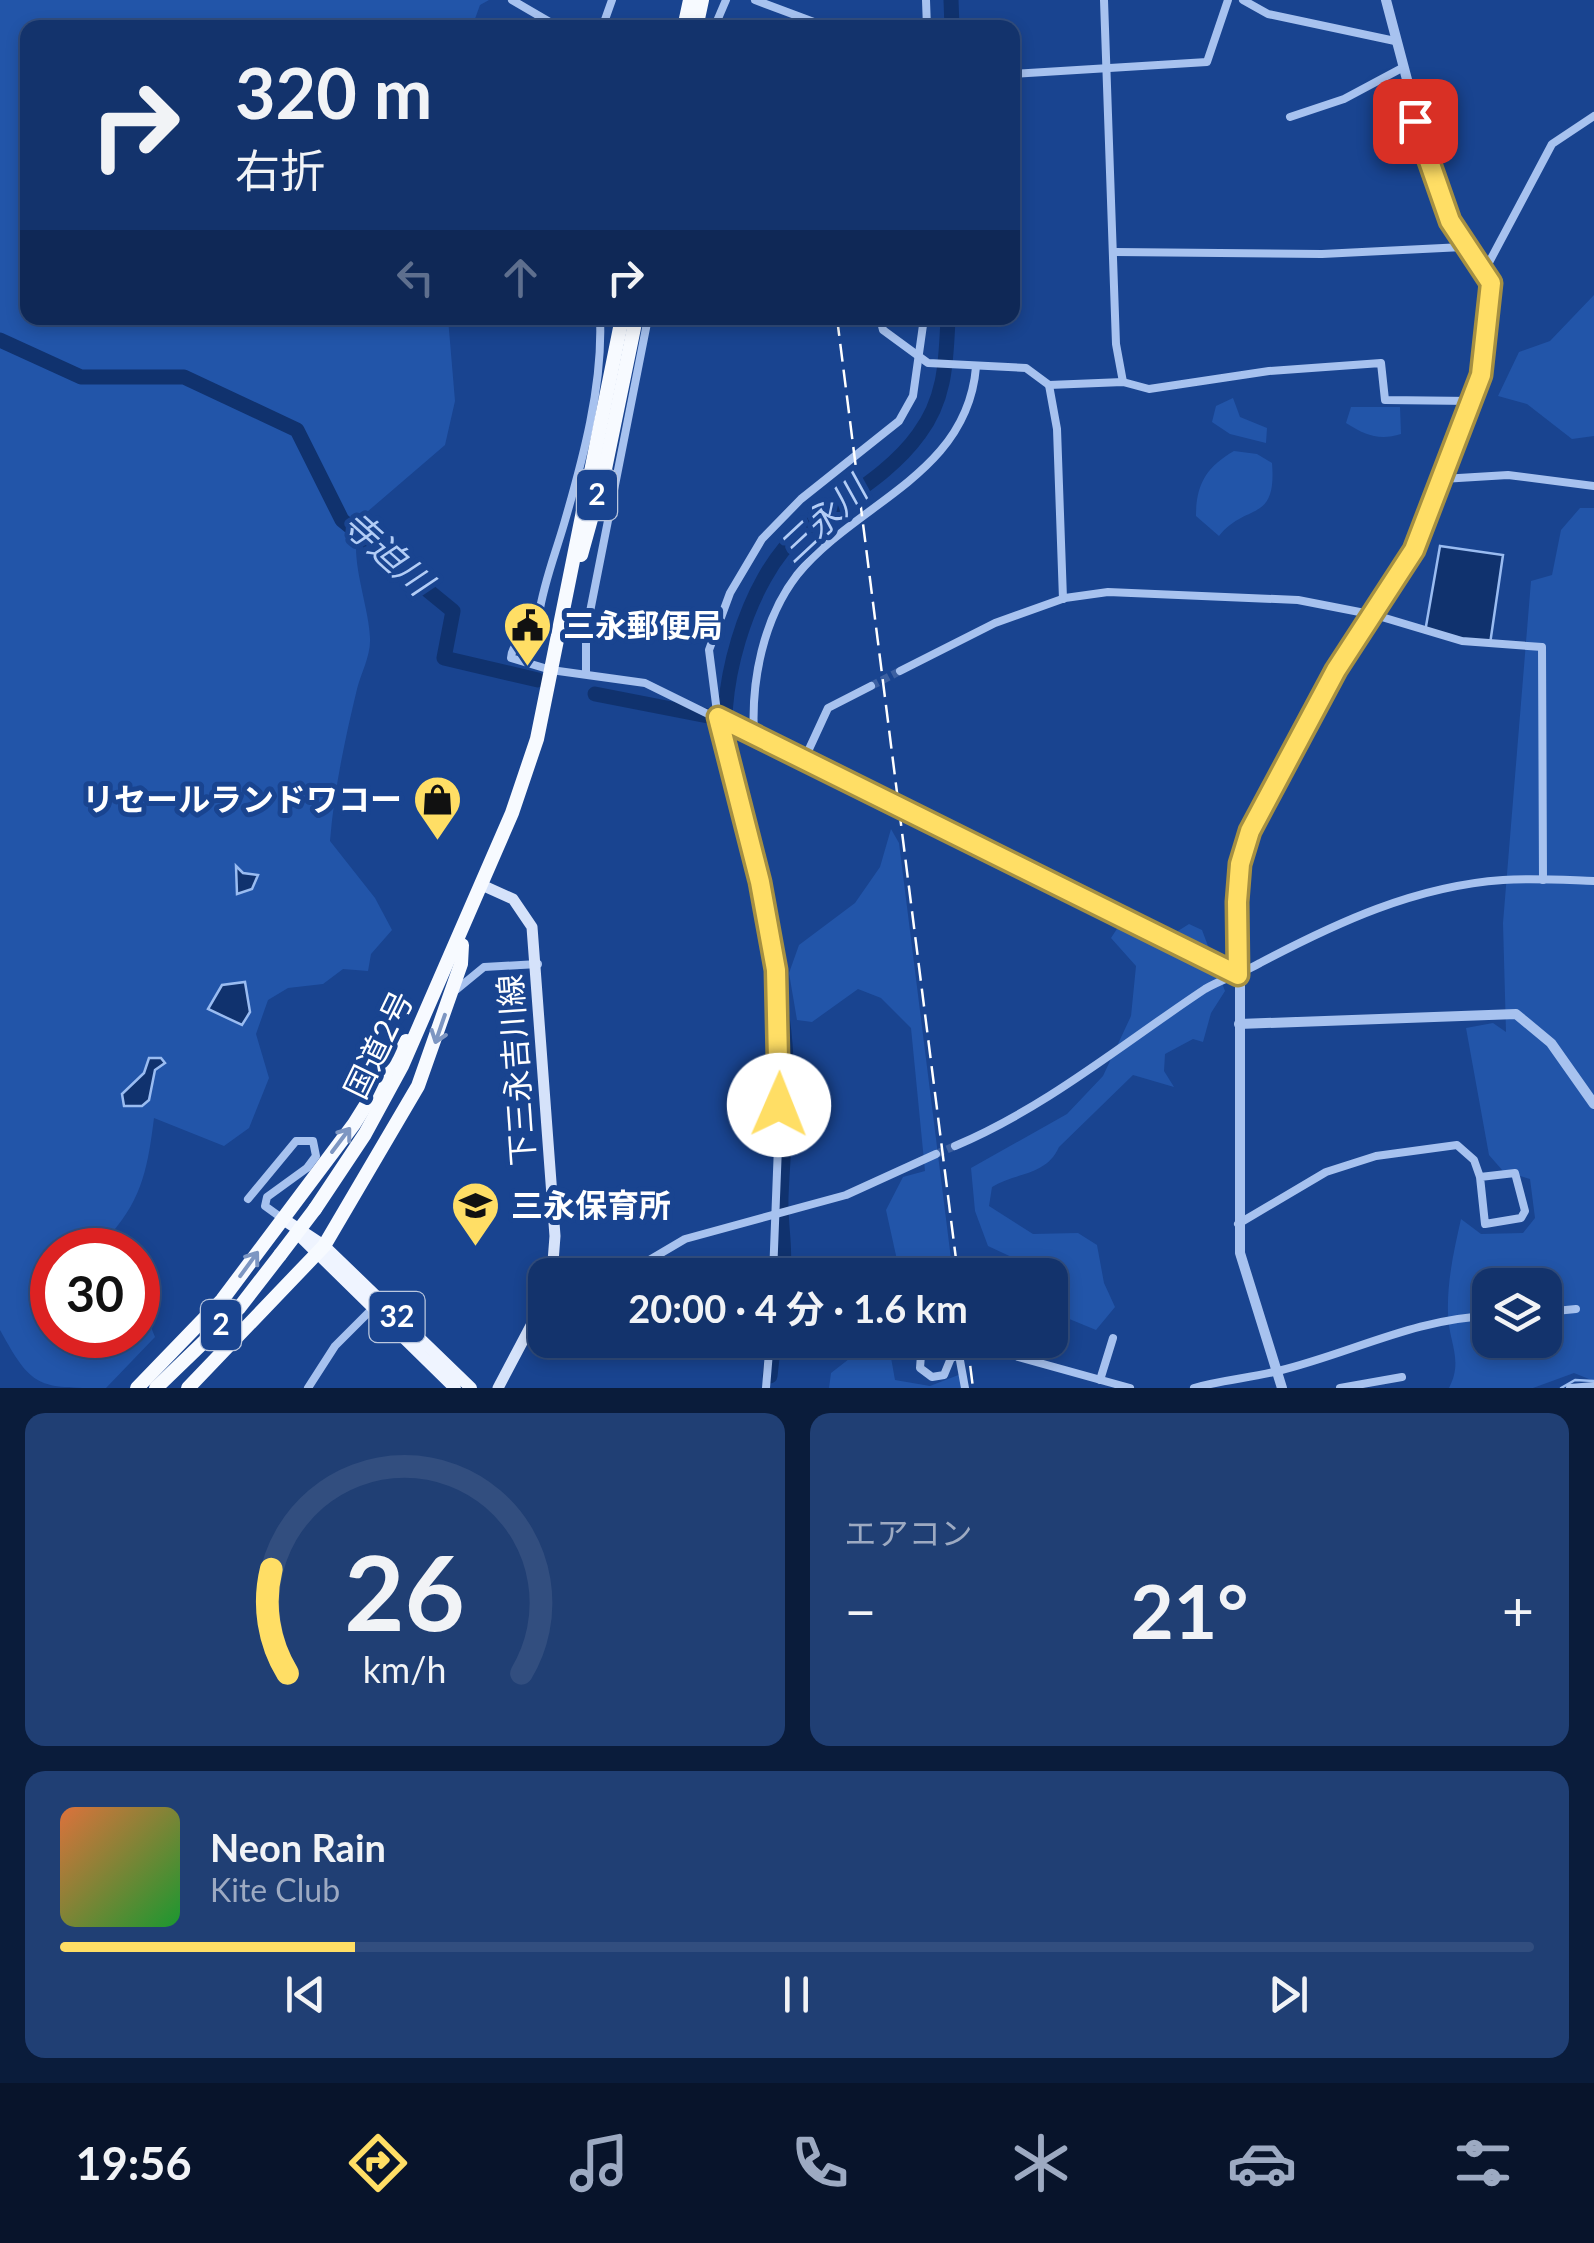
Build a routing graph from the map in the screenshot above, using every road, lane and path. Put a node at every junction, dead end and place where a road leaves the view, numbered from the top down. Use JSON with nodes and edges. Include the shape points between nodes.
{"nodes":[{"id":1,"x":512,"y":0,"type":"edge"},
{"id":2,"x":755,"y":0,"type":"edge"},
{"id":3,"x":1104,"y":0,"type":"edge"},
{"id":4,"x":1228,"y":0,"type":"edge"},
{"id":5,"x":1244,"y":0,"type":"edge"},
{"id":6,"x":1386,"y":0,"type":"edge"},
{"id":7,"x":546,"y":20,"type":"edge"},
{"id":8,"x":809,"y":20,"type":"edge"},
{"id":9,"x":1395,"y":41,"type":"junction"},
{"id":10,"x":1108,"y":68,"type":"junction"},
{"id":11,"x":1402,"y":68,"type":"junction"},
{"id":12,"x":1020,"y":74,"type":"edge"},
{"id":13,"x":1594,"y":116,"type":"edge"},
{"id":14,"x":1290,"y":117,"type":"dead end"},
{"id":15,"x":1463,"y":247,"type":"junction"},
{"id":16,"x":1115,"y":252,"type":"junction"},
{"id":17,"x":1485,"y":270,"type":"junction"},
{"id":18,"x":600,"y":325,"type":"edge"},
{"id":19,"x":621,"y":325,"type":"edge"},
{"id":20,"x":635,"y":325,"type":"edge"},
{"id":21,"x":647,"y":325,"type":"edge"},
{"id":22,"x":882,"y":325,"type":"edge"},
{"id":23,"x":924,"y":325,"type":"edge"},
{"id":24,"x":924,"y":361,"type":"junction"},
{"id":25,"x":973,"y":367,"type":"junction"},
{"id":26,"x":1122,"y":382,"type":"junction"},
{"id":27,"x":1049,"y":386,"type":"junction"},
{"id":28,"x":1471,"y":401,"type":"junction"},
{"id":29,"x":1442,"y":479,"type":"junction"},
{"id":30,"x":1594,"y":486,"type":"edge"},
{"id":31,"x":1062,"y":599,"type":"junction"},
{"id":32,"x":1374,"y":616,"type":"junction"},
{"id":33,"x":551,"y":670,"type":"junction"},
{"id":34,"x":900,"y":670,"type":"tunnel mouth"},
{"id":35,"x":586,"y":673,"type":"junction"},
{"id":36,"x":871,"y":686,"type":"tunnel mouth"},
{"id":37,"x":718,"y":717,"type":"junction"},
{"id":38,"x":754,"y":735,"type":"junction"},
{"id":39,"x":804,"y":760,"type":"junction"},
{"id":40,"x":1543,"y":880,"type":"junction"},
{"id":41,"x":1594,"y":880,"type":"edge"},
{"id":42,"x":484,"y":886,"type":"junction"},
{"id":43,"x":462,"y":935,"type":"junction"},
{"id":44,"x":538,"y":964,"type":"junction"},
{"id":45,"x":1238,"y":975,"type":"junction"},
{"id":46,"x":450,"y":997,"type":"junction"},
{"id":47,"x":430,"y":1008,"type":"junction"},
{"id":48,"x":1240,"y":1024,"type":"junction"},
{"id":49,"x":1594,"y":1104,"type":"edge"},
{"id":50,"x":955,"y":1146,"type":"tunnel mouth"},
{"id":51,"x":936,"y":1154,"type":"tunnel mouth"},
{"id":52,"x":1480,"y":1177,"type":"junction"},
{"id":53,"x":248,"y":1200,"type":"dead end"},
{"id":54,"x":776,"y":1213,"type":"junction"},
{"id":55,"x":283,"y":1218,"type":"junction"},
{"id":56,"x":1238,"y":1224,"type":"junction"},
{"id":57,"x":320,"y":1250,"type":"junction"},
{"id":58,"x":553,"y":1258,"type":"edge"},
{"id":59,"x":653,"y":1258,"type":"edge"},
{"id":60,"x":774,"y":1258,"type":"edge"},
{"id":61,"x":377,"y":1304,"type":"junction"},
{"id":62,"x":1576,"y":1309,"type":"dead end"},
{"id":63,"x":1562,"y":1310,"type":"edge"},
{"id":64,"x":1472,"y":1317,"type":"edge"},
{"id":65,"x":1113,"y":1338,"type":"dead end"},
{"id":66,"x":528,"y":1339,"type":"edge"},
{"id":67,"x":768,"y":1358,"type":"edge"},
{"id":68,"x":921,"y":1358,"type":"edge"},
{"id":69,"x":951,"y":1358,"type":"edge"},
{"id":70,"x":960,"y":1358,"type":"edge"},
{"id":71,"x":1022,"y":1358,"type":"edge"},
{"id":72,"x":1275,"y":1372,"type":"junction"},
{"id":73,"x":1402,"y":1376,"type":"dead end"},
{"id":74,"x":1100,"y":1380,"type":"junction"},
{"id":75,"x":1594,"y":1386,"type":"edge"},
{"id":76,"x":313,"y":1387,"type":"edge"},
{"id":77,"x":137,"y":1388,"type":"edge"},
{"id":78,"x":156,"y":1388,"type":"edge"},
{"id":79,"x":188,"y":1388,"type":"edge"},
{"id":80,"x":456,"y":1388,"type":"edge"},
{"id":81,"x":471,"y":1388,"type":"edge"},
{"id":82,"x":498,"y":1388,"type":"edge"},
{"id":83,"x":766,"y":1388,"type":"edge"},
{"id":84,"x":965,"y":1388,"type":"edge"},
{"id":85,"x":1130,"y":1388,"type":"edge"},
{"id":86,"x":1194,"y":1388,"type":"edge"},
{"id":87,"x":1282,"y":1388,"type":"edge"},
{"id":88,"x":1340,"y":1388,"type":"edge"},
{"id":89,"x":1570,"y":1388,"type":"edge"}],
"edges":[{"from":1,"to":7,"type":"street"},
{"from":2,"to":8,"type":"street"},
{"from":3,"to":10,"type":"street"},
{"from":4,"to":10,"type":"street","via":[[1208,62]]},
{"from":5,"to":9,"type":"street","via":[[1268,14]]},
{"from":6,"to":9,"type":"street"},
{"from":9,"to":11,"type":"street"},
{"from":10,"to":12,"type":"street"},
{"from":10,"to":16,"type":"street"},
{"from":11,"to":14,"type":"street","via":[[1344,99]]},
{"from":11,"to":15,"type":"street","via":[[1437,193]]},
{"from":13,"to":17,"type":"street","via":[[1552,144]]},
{"from":15,"to":16,"type":"street"},
{"from":15,"to":17,"type":"street"},
{"from":16,"to":26,"type":"street"},
{"from":17,"to":28,"type":"street","via":[[1491,300]]},
{"from":18,"to":33,"type":"street","via":[[602,356],[564,524],[541,586],[535,626],[510,652],[518,661]]},
{"from":19,"to":33,"type":"highway","name":"国道2号","number":"2"},
{"from":20,"to":33,"type":"highway","name":"国道2号","number":"2","via":[[605,469]]},
{"from":21,"to":35,"type":"street","via":[[586,632]]},
{"from":22,"to":24,"type":"street"},
{"from":23,"to":24,"type":"street"},
{"from":24,"to":25,"type":"street"},
{"from":24,"to":37,"type":"street","via":[[899,422],[780,518],[730,592],[709,650]]},
{"from":25,"to":27,"type":"street","via":[[1026,368]]},
{"from":25,"to":38,"type":"street","via":[[969,402],[930,466],[842,532],[789,588],[757,672]]},
{"from":26,"to":27,"type":"street"},
{"from":26,"to":28,"type":"street","via":[[1149,390],[1381,363],[1385,400]]},
{"from":27,"to":31,"type":"street","via":[[1057,429]]},
{"from":28,"to":29,"type":"street"},
{"from":29,"to":30,"type":"street","via":[[1508,474]]},
{"from":29,"to":32,"type":"street","via":[[1414,550]]},
{"from":31,"to":32,"type":"street","via":[[1108,592],[1225,596],[1298,600]]},
{"from":31,"to":34,"type":"street","via":[[995,622]]},
{"from":32,"to":40,"type":"street","via":[[1462,642],[1542,647]]},
{"from":32,"to":45,"type":"street","via":[[1336,670],[1250,831],[1238,883]]},
{"from":33,"to":35,"type":"street"},
{"from":33,"to":42,"type":"highway","name":"国道2号","number":"2","via":[[537,739]]},
{"from":35,"to":37,"type":"street","via":[[645,683]]},
{"from":36,"to":39,"type":"street","via":[[828,708]]},
{"from":37,"to":38,"type":"street"},
{"from":37,"to":54,"type":"street","via":[[776,970]]},
{"from":38,"to":39,"type":"street"},
{"from":39,"to":45,"type":"street"},
{"from":40,"to":41,"type":"street"},
{"from":40,"to":45,"type":"street","via":[[1456,887],[1380,907]]},
{"from":42,"to":43,"type":"highway","name":"国道2号","number":"2"},
{"from":42,"to":44,"type":"main road","name":"下三永吉川線","via":[[524,911]]},
{"from":43,"to":46,"type":"highway"},
{"from":43,"to":47,"type":"highway","name":"国道2号","number":"2"},
{"from":44,"to":46,"type":"street","via":[[484,967]]},
{"from":44,"to":58,"type":"main road","name":"下三永吉川線"},
{"from":45,"to":48,"type":"street"},
{"from":45,"to":50,"type":"street","via":[[1209,987],[1006,1125]]},
{"from":46,"to":57,"type":"highway","one_way":true,"via":[[418,1086]]},
{"from":55,"to":47,"type":"highway","one_way":true},
{"from":47,"to":78,"type":"highway","name":"国道2号","number":"2","bridge":true,"via":[[365,1134],[315,1209],[238,1308]]},
{"from":48,"to":49,"type":"street","via":[[1516,1014],[1551,1042]]},
{"from":48,"to":56,"type":"street"},
{"from":51,"to":54,"type":"street","via":[[846,1196]]},
{"from":52,"to":52,"type":"street","via":[[1515,1173],[1525,1210],[1521,1218],[1485,1224]]},
{"from":52,"to":56,"type":"street","via":[[1474,1160],[1457,1145],[1376,1156],[1326,1172]]},
{"from":53,"to":55,"type":"street","via":[[296,1141],[313,1142],[316,1156],[307,1168],[267,1197],[265,1206]]},
{"from":54,"to":59,"type":"street","via":[[685,1239]]},
{"from":54,"to":60,"type":"street"},
{"from":55,"to":57,"type":"main road","number":"32"},
{"from":77,"to":55,"type":"highway","one_way":true,"via":[[222,1300]]},
{"from":56,"to":72,"type":"street","via":[[1243,1273]]},
{"from":57,"to":61,"type":"main road","number":"32"},
{"from":57,"to":79,"type":"highway"},
{"from":61,"to":76,"type":"street","via":[[335,1346]]},
{"from":61,"to":80,"type":"main road","number":"32"},
{"from":61,"to":81,"type":"main road","number":"32"},
{"from":62,"to":63,"type":"street"},
{"from":64,"to":72,"type":"street","via":[[1447,1318]]},
{"from":65,"to":74,"type":"street"},
{"from":66,"to":82,"type":"main road"},
{"from":67,"to":83,"type":"street"},
{"from":68,"to":69,"type":"street","via":[[926,1375],[944,1375]]},
{"from":70,"to":84,"type":"street"},
{"from":71,"to":74,"type":"street"},
{"from":72,"to":86,"type":"street"},
{"from":72,"to":87,"type":"street"},
{"from":73,"to":88,"type":"street"},
{"from":74,"to":85,"type":"street"},
{"from":75,"to":89,"type":"street"}]}
